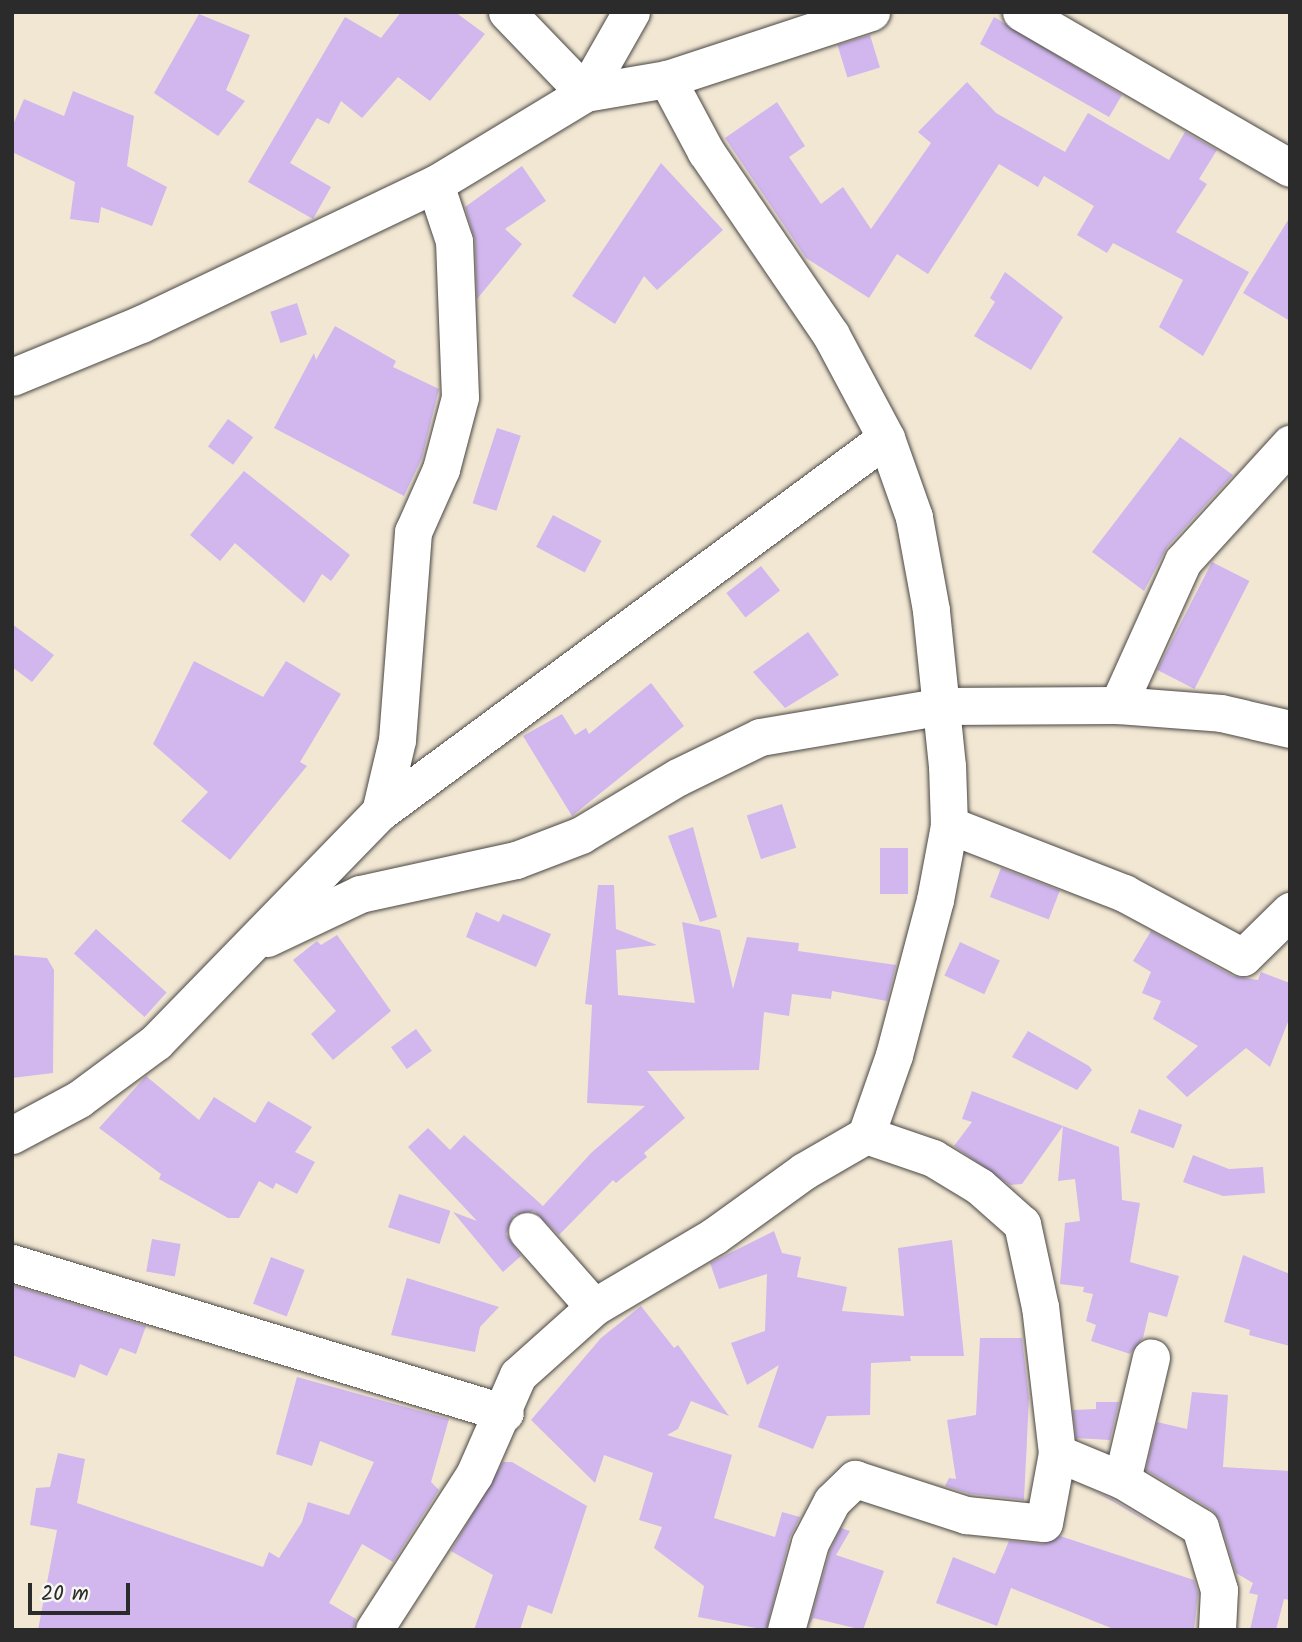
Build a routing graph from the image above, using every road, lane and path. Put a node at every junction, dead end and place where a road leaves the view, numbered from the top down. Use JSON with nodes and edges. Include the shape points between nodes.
{"nodes":[{"id":1,"x":506,"y":12,"type":"edge"},
{"id":2,"x":631,"y":12,"type":"edge"},
{"id":3,"x":872,"y":12,"type":"edge"},
{"id":4,"x":1021,"y":12,"type":"edge"},
{"id":5,"x":667,"y":79,"type":"junction"},
{"id":6,"x":585,"y":93,"type":"junction"},
{"id":7,"x":1290,"y":168,"type":"edge"},
{"id":8,"x":435,"y":184,"type":"junction"},
{"id":9,"x":12,"y":377,"type":"edge"},
{"id":10,"x":887,"y":438,"type":"junction"},
{"id":11,"x":1290,"y":444,"type":"edge"},
{"id":12,"x":1118,"y":705,"type":"junction"},
{"id":13,"x":943,"y":706,"type":"junction"},
{"id":14,"x":1290,"y":729,"type":"edge"},
{"id":15,"x":380,"y":812,"type":"junction"},
{"id":16,"x":949,"y":825,"type":"junction"},
{"id":17,"x":1290,"y":911,"type":"edge"},
{"id":18,"x":241,"y":950,"type":"junction"},
{"id":19,"x":12,"y":1135,"type":"edge"},
{"id":20,"x":866,"y":1135,"type":"junction"},
{"id":21,"x":527,"y":1231,"type":"dead end"},
{"id":22,"x":12,"y":1263,"type":"edge"},
{"id":23,"x":594,"y":1307,"type":"junction"},
{"id":24,"x":1151,"y":1357,"type":"dead end"},
{"id":25,"x":505,"y":1413,"type":"junction"},
{"id":26,"x":1058,"y":1453,"type":"junction"},
{"id":27,"x":1122,"y":1479,"type":"junction"},
{"id":28,"x":374,"y":1630,"type":"edge"},
{"id":29,"x":786,"y":1630,"type":"edge"},
{"id":30,"x":1217,"y":1630,"type":"edge"}],
"edges":[{"from":1,"to":6,"type":"street"},
{"from":2,"to":6,"type":"street"},
{"from":3,"to":5,"type":"street"},
{"from":4,"to":7,"type":"street"},
{"from":5,"to":6,"type":"street"},
{"from":5,"to":10,"type":"street","via":[[706,152],[831,335]]},
{"from":6,"to":8,"type":"street"},
{"from":8,"to":9,"type":"street","via":[[141,324]]},
{"from":8,"to":15,"type":"street","via":[[454,241],[460,397],[441,469],[413,532],[397,740]]},
{"from":10,"to":13,"type":"street","via":[[915,517]]},
{"from":10,"to":15,"type":"street"},
{"from":11,"to":12,"type":"street","via":[[1183,561]]},
{"from":12,"to":13,"type":"street"},
{"from":12,"to":14,"type":"street","via":[[1221,713]]},
{"from":13,"to":16,"type":"street"},
{"from":13,"to":18,"type":"street","via":[[760,737],[678,777],[581,835],[516,860],[360,894]]},
{"from":15,"to":18,"type":"street"},
{"from":16,"to":17,"type":"street","via":[[1124,892],[1243,957]]},
{"from":16,"to":20,"type":"street","via":[[935,900],[894,1055]]},
{"from":18,"to":19,"type":"street","via":[[156,1042],[79,1099]]},
{"from":20,"to":23,"type":"street","via":[[804,1171],[714,1236]]},
{"from":20,"to":26,"type":"street","via":[[933,1158],[979,1186],[1022,1224],[1040,1307]]},
{"from":21,"to":23,"type":"street"},
{"from":22,"to":25,"type":"street"},
{"from":23,"to":25,"type":"street","via":[[518,1375]]},
{"from":24,"to":27,"type":"street"},
{"from":25,"to":28,"type":"street","via":[[474,1475]]},
{"from":26,"to":27,"type":"street"},
{"from":26,"to":29,"type":"street","via":[[1044,1523],[965,1515],[855,1479],[832,1501],[810,1544]]},
{"from":27,"to":30,"type":"street","via":[[1200,1527],[1219,1590]]}]}
